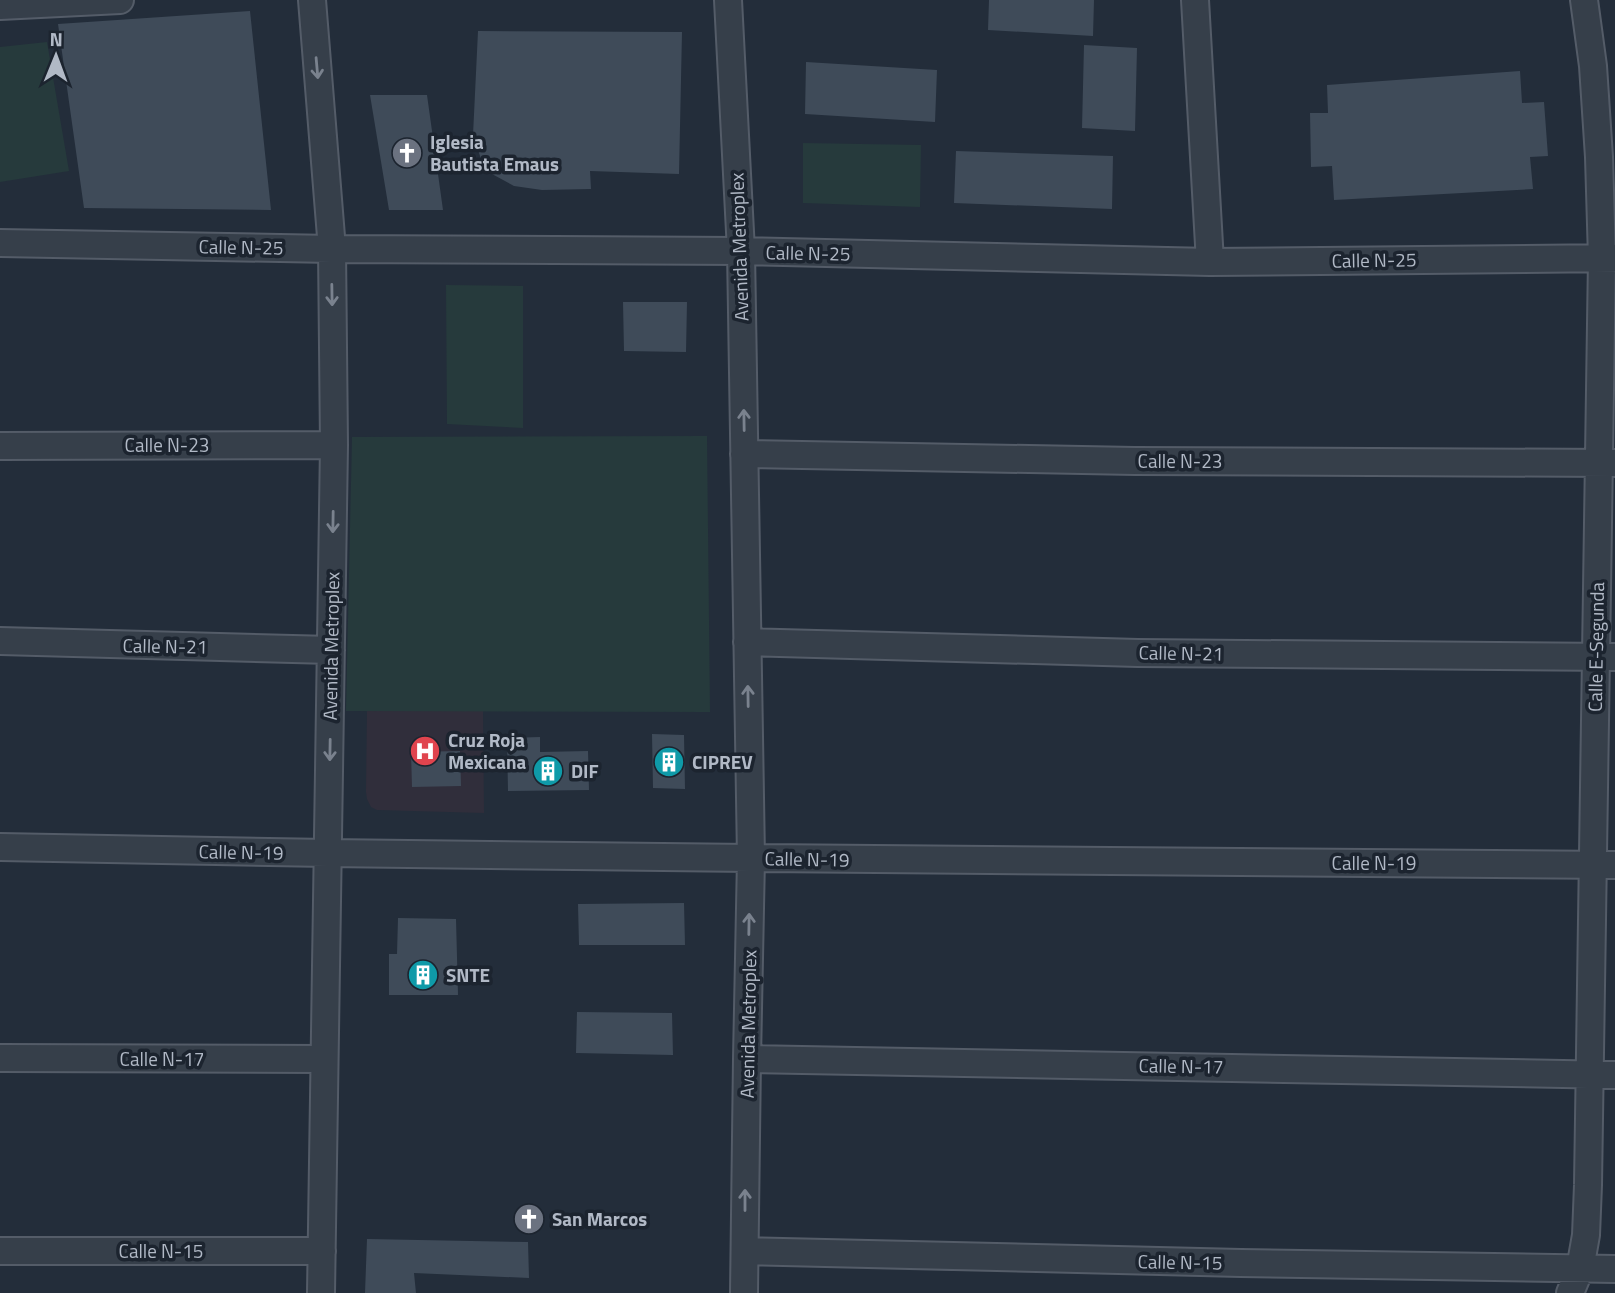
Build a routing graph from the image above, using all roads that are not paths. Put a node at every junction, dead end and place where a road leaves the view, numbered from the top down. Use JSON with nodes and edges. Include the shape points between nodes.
{"nodes":[{"id":1,"x":120,"y":0,"type":"edge"},
{"id":2,"x":312,"y":0,"type":"edge"},
{"id":3,"x":728,"y":0,"type":"edge"},
{"id":4,"x":1195,"y":0,"type":"edge"},
{"id":5,"x":1584,"y":0,"type":"edge"},
{"id":6,"x":0,"y":6,"type":"edge"},
{"id":7,"x":1604,"y":66,"type":"edge"},
{"id":8,"x":0,"y":243,"type":"edge"},
{"id":9,"x":332,"y":249,"type":"junction"},
{"id":10,"x":741,"y":251,"type":"junction"},
{"id":11,"x":1608,"y":258,"type":"edge"},
{"id":12,"x":1210,"y":262,"type":"junction"},
{"id":13,"x":334,"y":445,"type":"junction"},
{"id":14,"x":0,"y":446,"type":"edge"},
{"id":15,"x":744,"y":454,"type":"junction"},
{"id":16,"x":1607,"y":462,"type":"edge"},
{"id":17,"x":0,"y":642,"type":"edge"},
{"id":18,"x":747,"y":642,"type":"junction"},
{"id":19,"x":331,"y":650,"type":"junction"},
{"id":20,"x":1605,"y":657,"type":"edge"},
{"id":21,"x":0,"y":847,"type":"edge"},
{"id":22,"x":328,"y":853,"type":"junction"},
{"id":23,"x":751,"y":858,"type":"junction"},
{"id":24,"x":1604,"y":865,"type":"edge"},
{"id":25,"x":0,"y":1058,"type":"edge"},
{"id":26,"x":323,"y":1059,"type":"junction"},
{"id":27,"x":747,"y":1059,"type":"junction"},
{"id":28,"x":1603,"y":1074,"type":"edge"},
{"id":29,"x":0,"y":1251,"type":"edge"},
{"id":30,"x":322,"y":1251,"type":"junction"},
{"id":31,"x":745,"y":1251,"type":"junction"},
{"id":32,"x":1615,"y":1269,"type":"edge"},
{"id":33,"x":1575,"y":1281,"type":"edge"},
{"id":34,"x":321,"y":1293,"type":"edge"},
{"id":35,"x":744,"y":1293,"type":"edge"}],
"edges":[{"from":1,"to":6,"type":"street"},
{"from":2,"to":9,"type":"street","name":"Avenida Metroplex","one_way":true},
{"from":3,"to":10,"type":"street","name":"Avenida Metroplex"},
{"from":4,"to":12,"type":"street"},
{"from":5,"to":7,"type":"street","name":"Calle E-Segunda"},
{"from":7,"to":11,"type":"street","name":"Calle E-Segunda","via":[[1599,157]]},
{"from":8,"to":9,"type":"street","name":"Calle N-25"},
{"from":9,"to":10,"type":"street","name":"Calle N-25"},
{"from":9,"to":13,"type":"street","name":"Avenida Metroplex","one_way":true},
{"from":10,"to":12,"type":"street","name":"Calle N-25"},
{"from":15,"to":10,"type":"street","name":"Avenida Metroplex","one_way":true},
{"from":11,"to":12,"type":"street","name":"Calle N-25"},
{"from":11,"to":16,"type":"street","name":"Calle E-Segunda"},
{"from":13,"to":14,"type":"street","name":"Calle N-23"},
{"from":13,"to":19,"type":"street","name":"Avenida Metroplex","one_way":true},
{"from":15,"to":16,"type":"street","name":"Calle N-23"},
{"from":15,"to":18,"type":"street","name":"Avenida Metroplex"},
{"from":16,"to":20,"type":"street","name":"Calle E-Segunda"},
{"from":17,"to":19,"type":"street","name":"Calle N-21"},
{"from":18,"to":20,"type":"street","name":"Calle N-21","via":[[1138,653]]},
{"from":23,"to":18,"type":"street","name":"Avenida Metroplex","one_way":true},
{"from":19,"to":22,"type":"street","name":"Avenida Metroplex","one_way":true},
{"from":20,"to":24,"type":"street","name":"Calle E-Segunda"},
{"from":21,"to":22,"type":"street","name":"Calle N-19"},
{"from":22,"to":23,"type":"street","name":"Calle N-19"},
{"from":22,"to":26,"type":"street","name":"Avenida Metroplex"},
{"from":23,"to":24,"type":"street","name":"Calle N-19"},
{"from":27,"to":23,"type":"street","name":"Avenida Metroplex","one_way":true},
{"from":24,"to":28,"type":"street","name":"Calle E-Segunda"},
{"from":25,"to":26,"type":"street","name":"Calle N-17"},
{"from":26,"to":30,"type":"street","name":"Avenida Metroplex"},
{"from":27,"to":28,"type":"street","name":"Calle N-17"},
{"from":31,"to":27,"type":"street","name":"Avenida Metroplex","one_way":true},
{"from":28,"to":33,"type":"street","name":"Calle E-Segunda","via":[[1587,1222]]},
{"from":29,"to":30,"type":"street","name":"Calle N-15"},
{"from":30,"to":34,"type":"street","name":"Avenida Metroplex"},
{"from":31,"to":33,"type":"street","name":"Calle N-15","via":[[1241,1263]]},
{"from":31,"to":35,"type":"street","name":"Avenida Metroplex"},
{"from":32,"to":33,"type":"street","name":"Calle N-15"}]}
